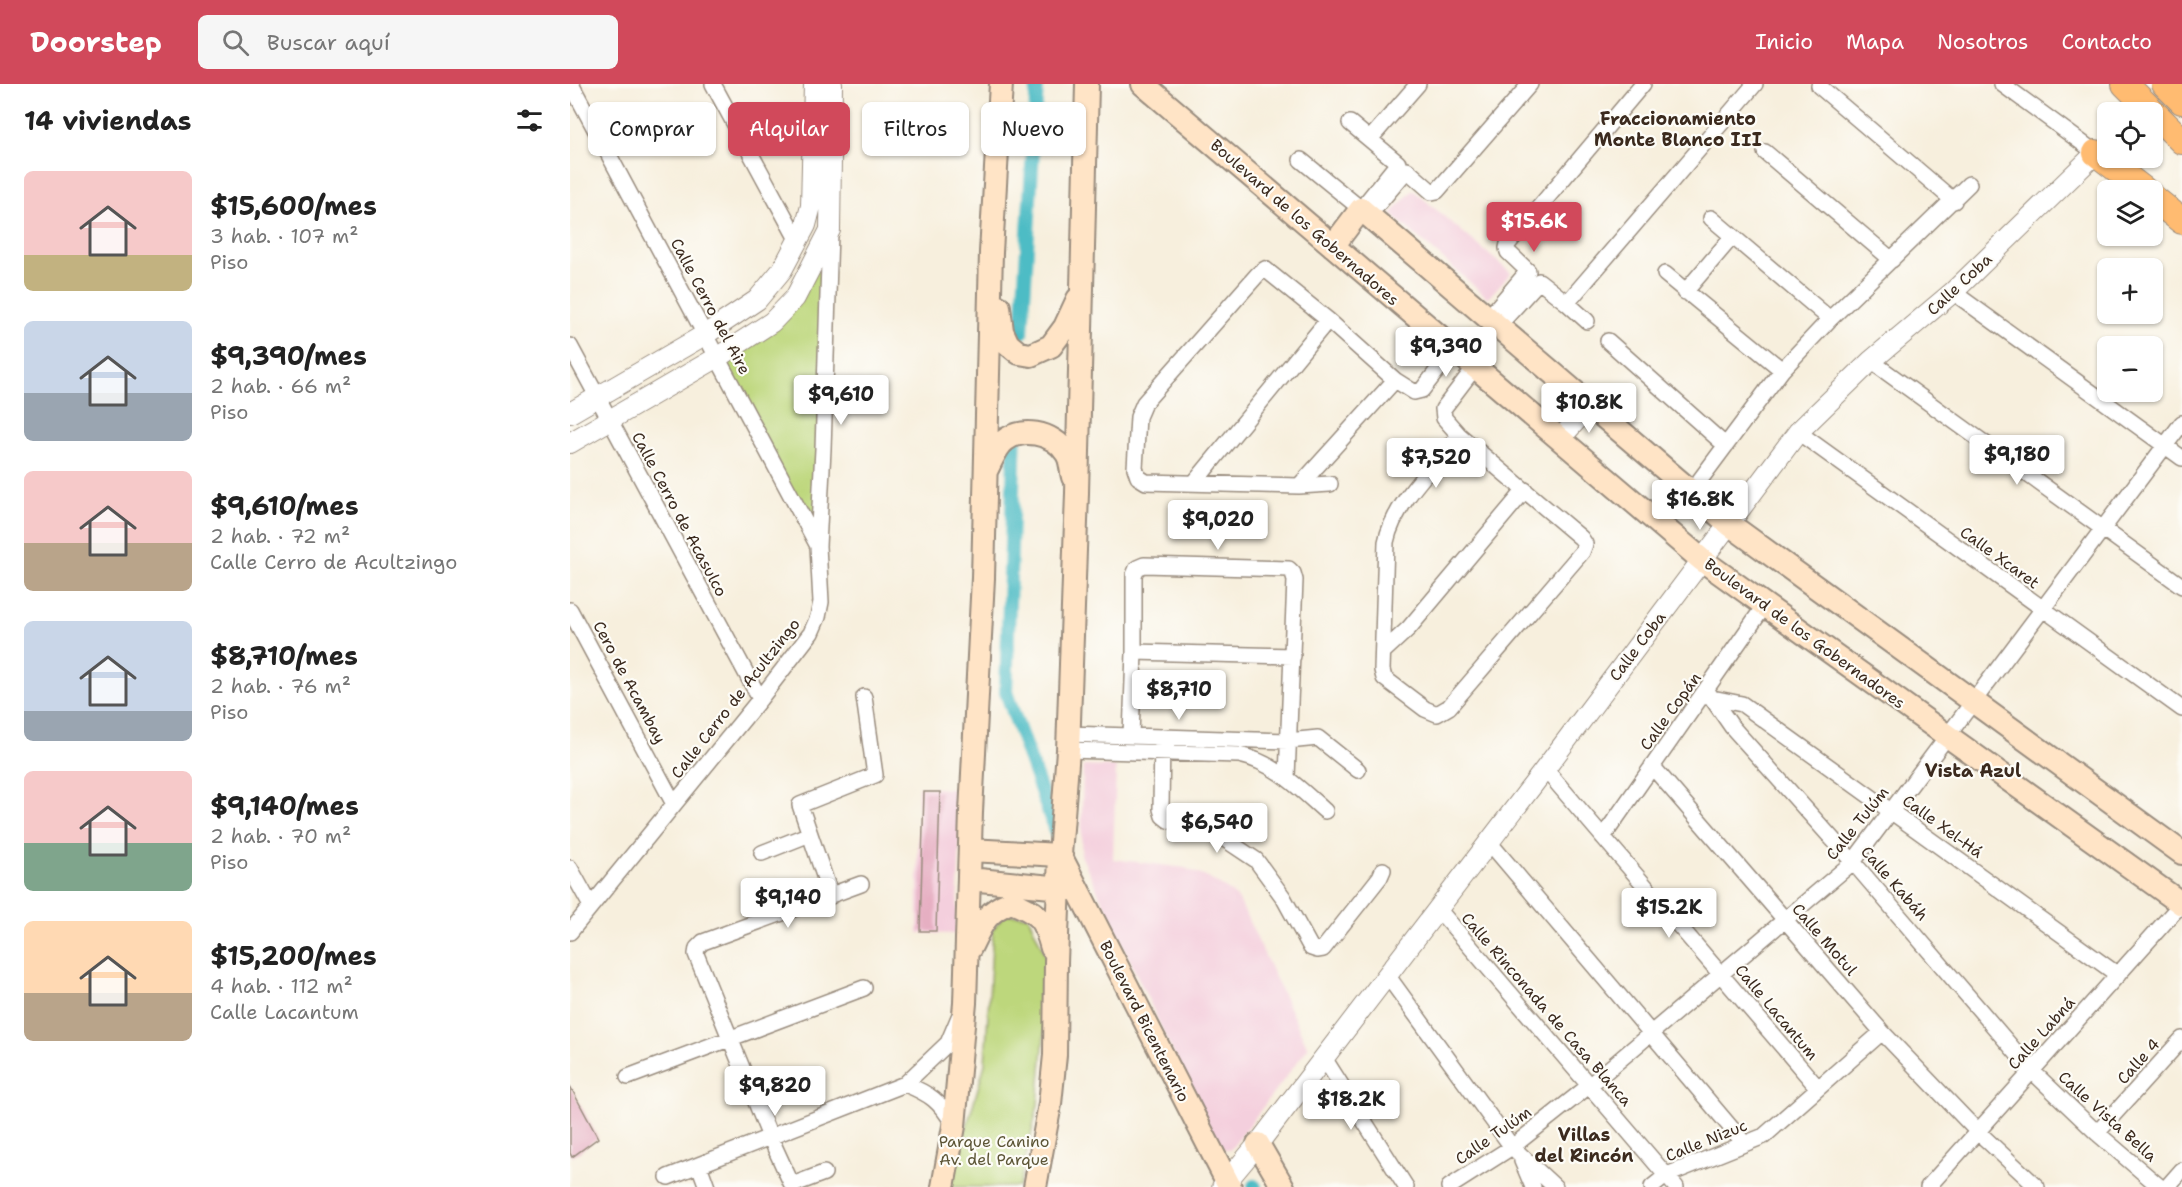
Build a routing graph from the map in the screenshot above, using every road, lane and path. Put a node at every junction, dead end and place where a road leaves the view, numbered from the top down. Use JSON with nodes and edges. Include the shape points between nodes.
{"nodes":[{"id":1,"x":571,"y":84,"type":"edge"},
{"id":2,"x":713,"y":84,"type":"edge"},
{"id":3,"x":814,"y":84,"type":"edge"},
{"id":4,"x":832,"y":84,"type":"edge"},
{"id":5,"x":1001,"y":84,"type":"edge"},
{"id":6,"x":1143,"y":84,"type":"edge"},
{"id":7,"x":1418,"y":84,"type":"edge"},
{"id":8,"x":1530,"y":84,"type":"edge"},
{"id":9,"x":1643,"y":84,"type":"edge"},
{"id":10,"x":1755,"y":84,"type":"edge"},
{"id":11,"x":2002,"y":84,"type":"edge"},
{"id":12,"x":2125,"y":84,"type":"edge"},
{"id":13,"x":2165,"y":84,"type":"edge"},
{"id":14,"x":1819,"y":86,"type":"dead end"},
{"id":15,"x":1091,"y":88,"type":"edge"},
{"id":16,"x":2182,"y":101,"type":"edge"},
{"id":17,"x":1350,"y":123,"type":"dead end"},
{"id":18,"x":1370,"y":139,"type":"junction"},
{"id":19,"x":2182,"y":141,"type":"edge"},
{"id":20,"x":1765,"y":152,"type":"dead end"},
{"id":21,"x":2096,"y":153,"type":"junction"},
{"id":22,"x":1301,"y":160,"type":"dead end"},
{"id":23,"x":1402,"y":166,"type":"junction"},
{"id":24,"x":2131,"y":180,"type":"edge"},
{"id":25,"x":1969,"y":184,"type":"dead end"},
{"id":26,"x":1954,"y":201,"type":"junction"},
{"id":27,"x":2163,"y":206,"type":"edge"},
{"id":28,"x":1365,"y":212,"type":"junction"},
{"id":29,"x":1711,"y":218,"type":"dead end"},
{"id":30,"x":2182,"y":221,"type":"edge"},
{"id":31,"x":830,"y":230,"type":"junction"},
{"id":32,"x":1732,"y":237,"type":"junction"},
{"id":33,"x":798,"y":241,"type":"junction"},
{"id":34,"x":1332,"y":246,"type":"junction"},
{"id":35,"x":991,"y":252,"type":"junction"},
{"id":36,"x":1892,"y":261,"type":"junction"},
{"id":37,"x":1665,"y":274,"type":"dead end"},
{"id":38,"x":1533,"y":276,"type":"junction"},
{"id":39,"x":1082,"y":291,"type":"junction"},
{"id":40,"x":1685,"y":292,"type":"junction"},
{"id":41,"x":1953,"y":292,"type":"junction"},
{"id":42,"x":1567,"y":303,"type":"junction"},
{"id":43,"x":1830,"y":319,"type":"junction"},
{"id":44,"x":1328,"y":320,"type":"junction"},
{"id":45,"x":1587,"y":321,"type":"dead end"},
{"id":46,"x":1493,"y":322,"type":"junction"},
{"id":47,"x":706,"y":334,"type":"junction"},
{"id":48,"x":1608,"y":341,"type":"dead end"},
{"id":49,"x":570,"y":346,"type":"edge"},
{"id":50,"x":1454,"y":350,"type":"junction"},
{"id":51,"x":718,"y":357,"type":"junction"},
{"id":52,"x":1871,"y":361,"type":"junction"},
{"id":53,"x":1475,"y":367,"type":"junction"},
{"id":54,"x":1782,"y":370,"type":"junction"},
{"id":55,"x":1395,"y":380,"type":"junction"},
{"id":56,"x":598,"y":397,"type":"junction"},
{"id":57,"x":1590,"y":405,"type":"junction"},
{"id":58,"x":570,"y":412,"type":"edge"},
{"id":59,"x":610,"y":420,"type":"junction"},
{"id":60,"x":2182,"y":423,"type":"edge"},
{"id":61,"x":1798,"y":432,"type":"junction"},
{"id":62,"x":1459,"y":435,"type":"junction"},
{"id":63,"x":1560,"y":439,"type":"junction"},
{"id":64,"x":570,"y":443,"type":"edge"},
{"id":65,"x":1722,"y":443,"type":"junction"},
{"id":66,"x":2165,"y":445,"type":"junction"},
{"id":67,"x":2182,"y":458,"type":"edge"},
{"id":68,"x":986,"y":471,"type":"junction"},
{"id":69,"x":1194,"y":483,"type":"junction"},
{"id":70,"x":1330,"y":484,"type":"dead end"},
{"id":71,"x":1299,"y":486,"type":"junction"},
{"id":72,"x":1687,"y":488,"type":"junction"},
{"id":73,"x":1525,"y":490,"type":"junction"},
{"id":74,"x":1077,"y":493,"type":"junction"},
{"id":75,"x":1729,"y":524,"type":"junction"},
{"id":76,"x":2103,"y":528,"type":"junction"},
{"id":77,"x":818,"y":546,"type":"junction"},
{"id":78,"x":1702,"y":560,"type":"junction"},
{"id":79,"x":2182,"y":586,"type":"edge"},
{"id":80,"x":1765,"y":605,"type":"junction"},
{"id":81,"x":2043,"y":609,"type":"junction"},
{"id":82,"x":570,"y":610,"type":"edge"},
{"id":83,"x":1134,"y":652,"type":"junction"},
{"id":84,"x":1383,"y":652,"type":"junction"},
{"id":85,"x":1293,"y":656,"type":"junction"},
{"id":86,"x":1709,"y":695,"type":"junction"},
{"id":87,"x":864,"y":697,"type":"dead end"},
{"id":88,"x":760,"y":699,"type":"junction"},
{"id":89,"x":1973,"y":702,"type":"junction"},
{"id":90,"x":2182,"y":709,"type":"edge"},
{"id":91,"x":1131,"y":736,"type":"junction"},
{"id":92,"x":1948,"y":736,"type":"junction"},
{"id":93,"x":1288,"y":741,"type":"junction"},
{"id":94,"x":1068,"y":742,"type":"junction"},
{"id":95,"x":1162,"y":745,"type":"junction"},
{"id":96,"x":1652,"y":765,"type":"junction"},
{"id":97,"x":1545,"y":769,"type":"junction"},
{"id":98,"x":1358,"y":770,"type":"dead end"},
{"id":99,"x":1287,"y":777,"type":"junction"},
{"id":100,"x":674,"y":804,"type":"junction"},
{"id":101,"x":1325,"y":811,"type":"dead end"},
{"id":102,"x":1892,"y":811,"type":"junction"},
{"id":103,"x":810,"y":834,"type":"junction"},
{"id":104,"x":1603,"y":837,"type":"junction"},
{"id":105,"x":1489,"y":842,"type":"junction"},
{"id":106,"x":970,"y":850,"type":"junction"},
{"id":107,"x":762,"y":853,"type":"dead end"},
{"id":108,"x":2182,"y":853,"type":"edge"},
{"id":109,"x":1060,"y":855,"type":"junction"},
{"id":110,"x":1853,"y":862,"type":"junction"},
{"id":111,"x":570,"y":868,"type":"edge"},
{"id":112,"x":1383,"y":870,"type":"dead end"},
{"id":113,"x":969,"y":879,"type":"junction"},
{"id":114,"x":861,"y":884,"type":"dead end"},
{"id":115,"x":1069,"y":889,"type":"junction"},
{"id":116,"x":831,"y":896,"type":"junction"},
{"id":117,"x":2182,"y":904,"type":"edge"},
{"id":118,"x":591,"y":906,"type":"junction"},
{"id":119,"x":1438,"y":909,"type":"junction"},
{"id":120,"x":1785,"y":920,"type":"junction"},
{"id":121,"x":570,"y":932,"type":"edge"},
{"id":122,"x":966,"y":958,"type":"junction"},
{"id":123,"x":1056,"y":962,"type":"junction"},
{"id":124,"x":1721,"y":974,"type":"junction"},
{"id":125,"x":1387,"y":975,"type":"junction"},
{"id":126,"x":2118,"y":975,"type":"junction"},
{"id":127,"x":864,"y":988,"type":"dead end"},
{"id":128,"x":965,"y":1003,"type":"junction"},
{"id":129,"x":1882,"y":1032,"type":"junction"},
{"id":130,"x":1650,"y":1033,"type":"junction"},
{"id":131,"x":731,"y":1038,"type":"junction"},
{"id":132,"x":2182,"y":1039,"type":"edge"},
{"id":133,"x":1324,"y":1058,"type":"junction"},
{"id":134,"x":2032,"y":1071,"type":"junction"},
{"id":135,"x":628,"y":1077,"type":"dead end"},
{"id":136,"x":905,"y":1084,"type":"junction"},
{"id":137,"x":1590,"y":1085,"type":"junction"},
{"id":138,"x":1818,"y":1088,"type":"junction"},
{"id":139,"x":954,"y":1126,"type":"junction"},
{"id":140,"x":1977,"y":1131,"type":"junction"},
{"id":141,"x":2097,"y":1133,"type":"junction"},
{"id":142,"x":770,"y":1137,"type":"junction"},
{"id":143,"x":1744,"y":1143,"type":"junction"},
{"id":144,"x":1258,"y":1144,"type":"junction"},
{"id":145,"x":1516,"y":1151,"type":"junction"},
{"id":146,"x":699,"y":1165,"type":"junction"},
{"id":147,"x":2182,"y":1170,"type":"edge"},
{"id":148,"x":824,"y":1173,"type":"dead end"},
{"id":149,"x":668,"y":1177,"type":"dead end"},
{"id":150,"x":1671,"y":1181,"type":"edge"},
{"id":151,"x":1226,"y":1185,"type":"edge"},
{"id":152,"x":706,"y":1187,"type":"edge"},
{"id":153,"x":943,"y":1187,"type":"edge"},
{"id":154,"x":1035,"y":1187,"type":"edge"},
{"id":155,"x":1283,"y":1187,"type":"edge"},
{"id":156,"x":1406,"y":1187,"type":"edge"},
{"id":157,"x":1449,"y":1187,"type":"edge"},
{"id":158,"x":1533,"y":1187,"type":"edge"},
{"id":159,"x":1555,"y":1187,"type":"edge"},
{"id":160,"x":1652,"y":1187,"type":"edge"},
{"id":161,"x":1928,"y":1187,"type":"edge"},
{"id":162,"x":2037,"y":1187,"type":"edge"},
{"id":163,"x":2160,"y":1187,"type":"edge"},
{"id":164,"x":2167,"y":1187,"type":"edge"}],
"edges":[{"from":1,"to":47,"type":"street","name":"Calle Cerro del Aire"},
{"from":2,"to":33,"type":"street"},
{"from":3,"to":33,"type":"street","via":[[811,206]]},
{"from":4,"to":31,"type":"street"},
{"from":5,"to":35,"type":"main road"},
{"from":6,"to":34,"type":"main road","name":"Boulevard de los Gobernadores"},
{"from":7,"to":18,"type":"street"},
{"from":8,"to":23,"type":"street","via":[[1437,191],[1432,192]]},
{"from":9,"to":38,"type":"street","via":[[1508,244],[1508,252]]},
{"from":10,"to":42,"type":"street"},
{"from":11,"to":21,"type":"street"},
{"from":12,"to":19,"type":"highway"},
{"from":13,"to":16,"type":"highway"},
{"from":14,"to":26,"type":"street"},
{"from":15,"to":39,"type":"main road"},
{"from":17,"to":18,"type":"street"},
{"from":18,"to":23,"type":"street"},
{"from":20,"to":36,"type":"street"},
{"from":21,"to":24,"type":"highway"},
{"from":21,"to":41,"type":"street","name":"Calle Coba"},
{"from":22,"to":28,"type":"street"},
{"from":23,"to":28,"type":"street"},
{"from":25,"to":26,"type":"street"},
{"from":26,"to":36,"type":"street"},
{"from":27,"to":30,"type":"highway"},
{"from":28,"to":34,"type":"main road"},
{"from":28,"to":46,"type":"main road"},
{"from":29,"to":32,"type":"street"},
{"from":31,"to":51,"type":"street","via":[[795,297],[772,322]]},
{"from":31,"to":77,"type":"street","name":"Calle Cerro de Acultzingo"},
{"from":32,"to":40,"type":"street"},
{"from":32,"to":43,"type":"street"},
{"from":33,"to":47,"type":"street","via":[[782,270],[757,300]]},
{"from":34,"to":50,"type":"main road","name":"Boulevard de los Gobernadores"},
{"from":35,"to":39,"type":"main road","via":[[1002,331],[1008,344],[1019,352],[1031,355],[1051,346]]},
{"from":35,"to":68,"type":"main road"},
{"from":36,"to":43,"type":"street"},
{"from":37,"to":40,"type":"street"},
{"from":38,"to":42,"type":"street"},
{"from":38,"to":46,"type":"street"},
{"from":39,"to":74,"type":"main road"},
{"from":40,"to":54,"type":"street"},
{"from":41,"to":52,"type":"street","name":"Calle Coba"},
{"from":41,"to":66,"type":"street"},
{"from":42,"to":45,"type":"street"},
{"from":43,"to":54,"type":"street"},
{"from":44,"to":55,"type":"street"},
{"from":44,"to":69,"type":"street"},
{"from":44,"to":69,"type":"street","via":[[1265,269],[1144,404],[1138,417],[1138,477],[1146,482]]},
{"from":46,"to":57,"type":"main road"},
{"from":47,"to":51,"type":"street","name":"Calle Cerro del Aire"},
{"from":47,"to":56,"type":"street"},
{"from":48,"to":65,"type":"street"},
{"from":49,"to":56,"type":"street","name":"Calle Cerro de Acasulco"},
{"from":50,"to":53,"type":"main road","name":"Boulevard de los Gobernadores"},
{"from":50,"to":55,"type":"street","via":[[1422,390],[1414,392]]},
{"from":51,"to":59,"type":"street"},
{"from":51,"to":77,"type":"street","name":"Calle Cerro del Aire"},
{"from":52,"to":61,"type":"street","name":"Calle Coba"},
{"from":52,"to":76,"type":"street"},
{"from":53,"to":62,"type":"street","via":[[1443,409],[1444,418]]},
{"from":53,"to":63,"type":"main road","name":"Boulevard de los Gobernadores"},
{"from":54,"to":65,"type":"street"},
{"from":55,"to":71,"type":"street"},
{"from":56,"to":58,"type":"street"},
{"from":56,"to":59,"type":"street","name":"Calle Cerro de Acasulco"},
{"from":57,"to":63,"type":"street"},
{"from":57,"to":72,"type":"main road"},
{"from":59,"to":64,"type":"street"},
{"from":59,"to":88,"type":"street","name":"Calle Cerro de Acasulco"},
{"from":60,"to":66,"type":"street","name":"Calle Tulúm"},
{"from":61,"to":75,"type":"street","name":"Calle Coba"},
{"from":61,"to":81,"type":"street","name":"Calle Xcaret"},
{"from":62,"to":73,"type":"street"},
{"from":62,"to":84,"type":"street","via":[[1397,511],[1389,527]]},
{"from":63,"to":78,"type":"main road","name":"Boulevard de los Gobernadores"},
{"from":65,"to":72,"type":"street"},
{"from":66,"to":67,"type":"street"},
{"from":66,"to":76,"type":"street","name":"Calle Tulúm"},
{"from":68,"to":74,"type":"main road","via":[[1001,445],[1013,435],[1045,435],[1068,454]]},
{"from":68,"to":106,"type":"main road"},
{"from":69,"to":71,"type":"street"},
{"from":70,"to":71,"type":"street"},
{"from":72,"to":75,"type":"main road"},
{"from":73,"to":84,"type":"street","via":[[1409,628]]},
{"from":73,"to":84,"type":"street","via":[[1585,544],[1449,707],[1431,713],[1384,678]]},
{"from":74,"to":94,"type":"main road"},
{"from":75,"to":78,"type":"street","name":"Calle Coba"},
{"from":75,"to":89,"type":"main road"},
{"from":76,"to":79,"type":"street"},
{"from":76,"to":81,"type":"street","name":"Calle Tulúm"},
{"from":77,"to":88,"type":"street","name":"Calle Cerro de Acultzingo","via":[[818,617],[811,633]]},
{"from":78,"to":80,"type":"main road","name":"Boulevard de los Gobernadores"},
{"from":78,"to":97,"type":"street","name":"Calle Coba"},
{"from":80,"to":86,"type":"street","name":"Calle Copán"},
{"from":80,"to":92,"type":"main road","name":"Boulevard de los Gobernadores"},
{"from":81,"to":89,"type":"street","name":"Calle Tulúm"},
{"from":81,"to":90,"type":"street","name":"Calle Xcaret"},
{"from":82,"to":100,"type":"street","name":"Cero de Acambay"},
{"from":83,"to":85,"type":"street"},
{"from":83,"to":85,"type":"street","via":[[1134,575],[1144,565],[1289,569],[1295,579]]},
{"from":83,"to":91,"type":"street"},
{"from":85,"to":93,"type":"street"},
{"from":86,"to":96,"type":"street","name":"Calle Copán"},
{"from":86,"to":102,"type":"street","name":"Calle Xel-Há","via":[[1742,704]]},
{"from":86,"to":110,"type":"street","name":"Calle Kabáh","via":[[1732,727]]},
{"from":87,"to":103,"type":"street","via":[[876,775],[800,805]]},
{"from":88,"to":100,"type":"street","name":"Calle Cerro de Acultzingo"},
{"from":89,"to":92,"type":"street","name":"Calle Tulúm"},
{"from":89,"to":108,"type":"main road"},
{"from":91,"to":94,"type":"street"},
{"from":91,"to":95,"type":"street"},
{"from":92,"to":102,"type":"street","name":"Calle Tulúm"},
{"from":92,"to":117,"type":"main road","name":"Boulevard de los Gobernadores"},
{"from":93,"to":95,"type":"street"},
{"from":93,"to":98,"type":"street","via":[[1318,738]]},
{"from":93,"to":99,"type":"street"},
{"from":94,"to":95,"type":"street"},
{"from":94,"to":109,"type":"main road"},
{"from":95,"to":99,"type":"street","via":[[1239,754]]},
{"from":95,"to":112,"type":"street","via":[[1163,816],[1220,836],[1256,861],[1283,897],[1311,948],[1323,949]]},
{"from":96,"to":104,"type":"street","name":"Calle Copán"},
{"from":96,"to":120,"type":"street","name":"Calle Motul"},
{"from":97,"to":104,"type":"street","name":"Calle Lacantum"},
{"from":97,"to":105,"type":"street","name":"Calle Coba"},
{"from":99,"to":101,"type":"street"},
{"from":100,"to":118,"type":"street","name":"Calle Cerro de Acultzingo"},
{"from":102,"to":110,"type":"street","name":"Calle Tulúm"},
{"from":102,"to":126,"type":"street","name":"Calle Xel-Há"},
{"from":103,"to":107,"type":"street"},
{"from":103,"to":116,"type":"street"},
{"from":104,"to":124,"type":"street","name":"Calle Lacantum"},
{"from":105,"to":119,"type":"street","name":"Calle Coba"},
{"from":105,"to":130,"type":"street"},
{"from":106,"to":109,"type":"main road"},
{"from":106,"to":113,"type":"main road"},
{"from":109,"to":115,"type":"main road"},
{"from":110,"to":120,"type":"street","name":"Calle Tulúm"},
{"from":110,"to":134,"type":"street","name":"Calle Kabáh"},
{"from":111,"to":118,"type":"street"},
{"from":113,"to":115,"type":"main road"},
{"from":113,"to":122,"type":"main road"},
{"from":114,"to":116,"type":"street"},
{"from":115,"to":123,"type":"main road"},
{"from":115,"to":151,"type":"main road","name":"Boulevard Bicentenario"},
{"from":116,"to":131,"type":"street","via":[[704,942],[697,948],[696,954]]},
{"from":117,"to":126,"type":"street","name":"Calle Labná"},
{"from":118,"to":121,"type":"street","name":"Calle Cerro de Acultzingo"},
{"from":119,"to":125,"type":"street","name":"Calle Coba"},
{"from":119,"to":137,"type":"street","name":"Calle Rinconada de Casa Blanca"},
{"from":120,"to":124,"type":"street","name":"Calle Tulúm"},
{"from":120,"to":129,"type":"street","name":"Calle Motul"},
{"from":122,"to":123,"type":"main road","via":[[983,921],[995,908],[1011,902],[1032,910],[1046,925]]},
{"from":122,"to":128,"type":"main road"},
{"from":123,"to":154,"type":"main road","via":[[1055,1055]]},
{"from":124,"to":130,"type":"street","name":"Calle Tulúm"},
{"from":124,"to":138,"type":"street","name":"Calle Lacantum"},
{"from":125,"to":133,"type":"street","name":"Calle Coba"},
{"from":125,"to":145,"type":"street"},
{"from":126,"to":134,"type":"street","name":"Calle Labná"},
{"from":127,"to":131,"type":"street"},
{"from":128,"to":136,"type":"street","via":[[948,1043]]},
{"from":128,"to":139,"type":"main road"},
{"from":129,"to":138,"type":"street","name":"Calle Nizuc"},
{"from":129,"to":140,"type":"street","name":"Calle Motul"},
{"from":130,"to":137,"type":"street","name":"Calle Tulúm"},
{"from":130,"to":143,"type":"street"},
{"from":131,"to":135,"type":"street"},
{"from":131,"to":142,"type":"street"},
{"from":132,"to":141,"type":"street","name":"Calle 4"},
{"from":133,"to":144,"type":"street","name":"Calle Coba"},
{"from":133,"to":156,"type":"street"},
{"from":134,"to":140,"type":"street","name":"Calle Labná"},
{"from":134,"to":141,"type":"street","name":"Calle Vista Bella"},
{"from":136,"to":139,"type":"street","via":[[934,1098]]},
{"from":136,"to":142,"type":"street"},
{"from":137,"to":145,"type":"street","name":"Calle Tulúm"},
{"from":137,"to":150,"type":"street","name":"Calle Rinconada de Casa Blanca"},
{"from":138,"to":143,"type":"street","name":"Calle Nizuc","via":[[1764,1136]]},
{"from":139,"to":153,"type":"main road"},
{"from":140,"to":161,"type":"street","name":"Calle Labná"},
{"from":140,"to":162,"type":"street","name":"Calle Motul"},
{"from":141,"to":163,"type":"street","name":"Calle Vista Bella"},
{"from":142,"to":146,"type":"street"},
{"from":142,"to":148,"type":"street","via":[[792,1185]]},
{"from":143,"to":150,"type":"street","name":"Calle Nizuc"},
{"from":144,"to":151,"type":"street","name":"Calle Coba"},
{"from":144,"to":155,"type":"main road"},
{"from":145,"to":157,"type":"street","name":"Calle Tulúm"},
{"from":145,"to":158,"type":"street"},
{"from":145,"to":159,"type":"street"},
{"from":146,"to":149,"type":"street"},
{"from":146,"to":152,"type":"street"},
{"from":147,"to":164,"type":"street"},
{"from":150,"to":160,"type":"street","name":"Calle Nizuc"}]}
